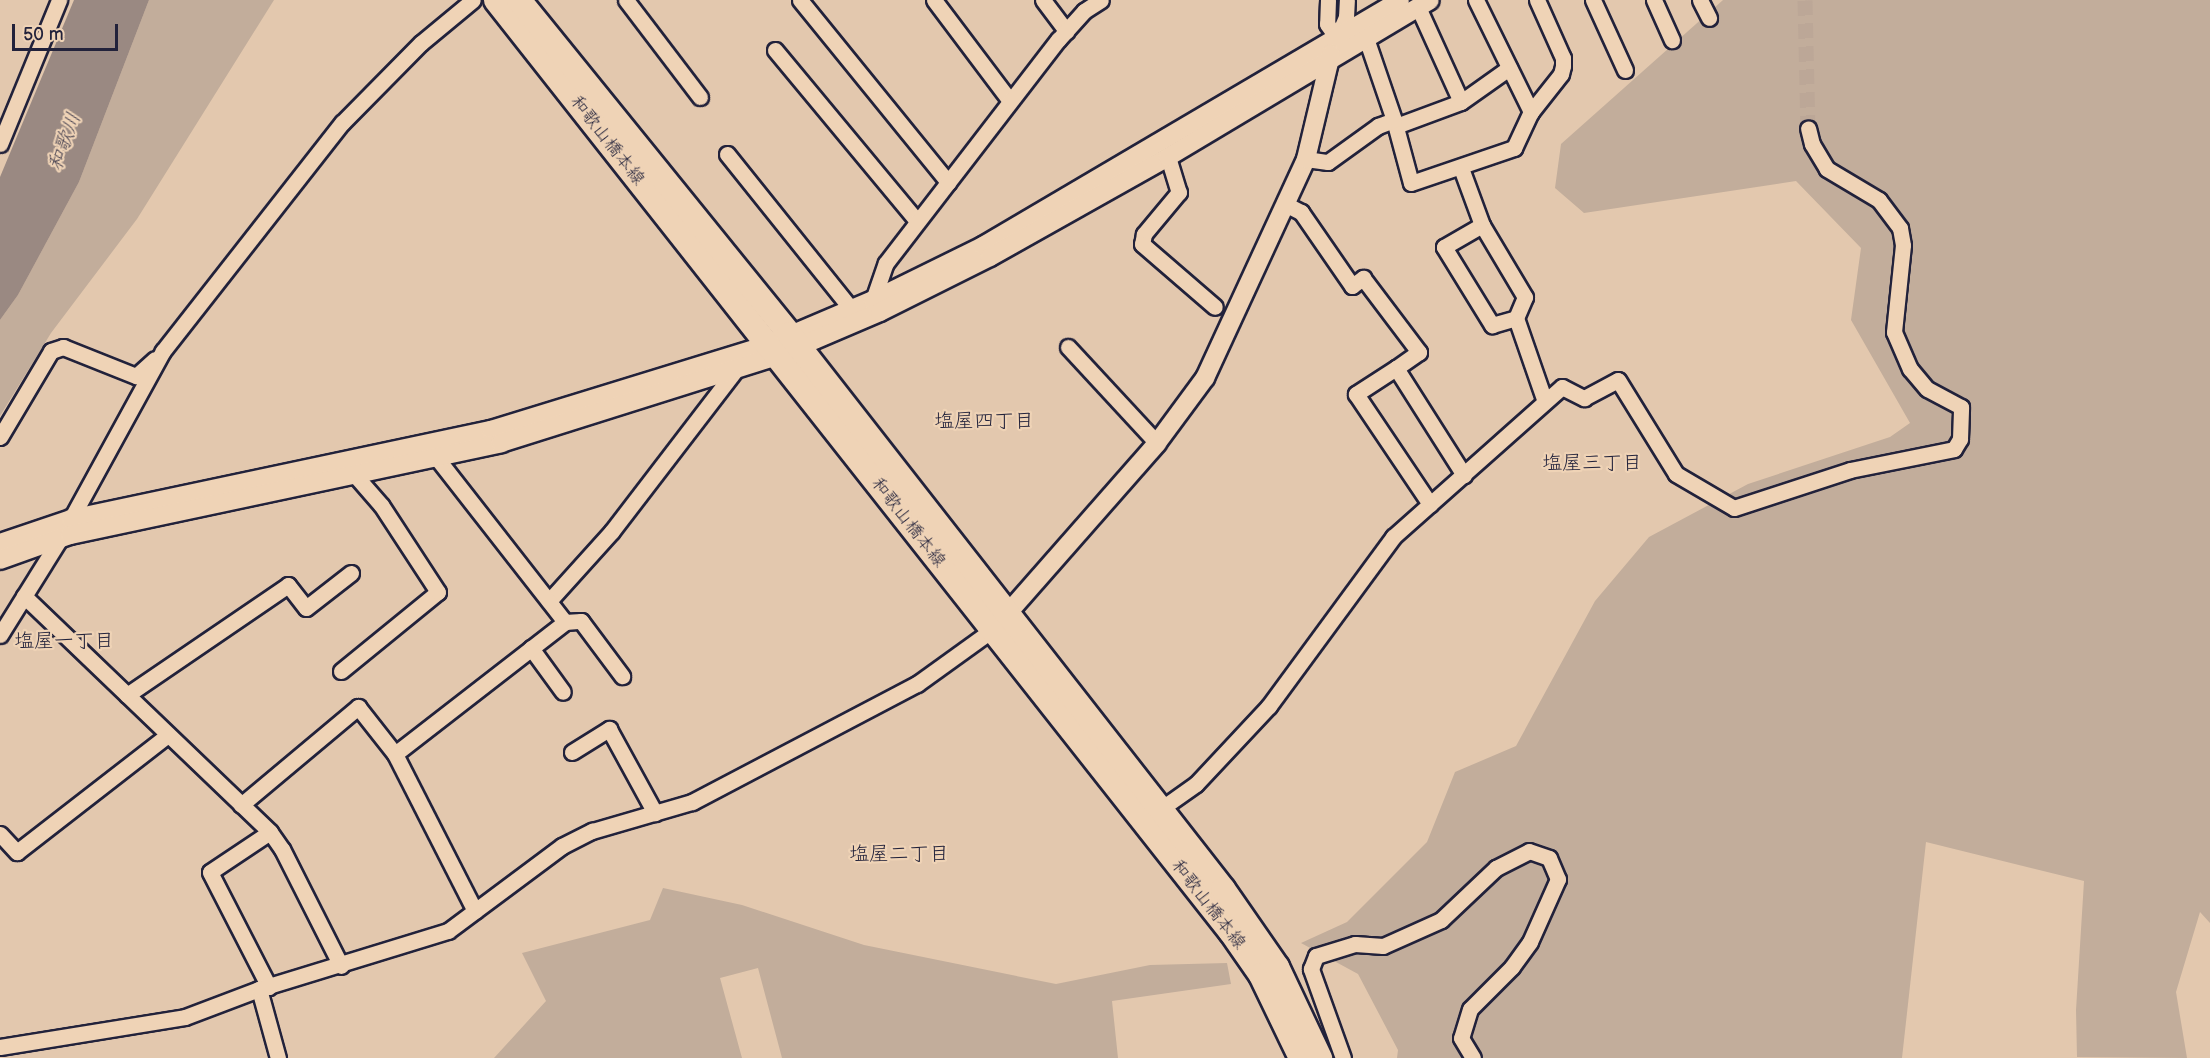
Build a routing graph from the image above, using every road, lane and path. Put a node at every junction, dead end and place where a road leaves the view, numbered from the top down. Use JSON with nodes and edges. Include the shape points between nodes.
{"nodes":[{"id":1,"x":59,"y":0,"type":"edge"},
{"id":2,"x":473,"y":0,"type":"edge"},
{"id":3,"x":496,"y":0,"type":"edge"},
{"id":4,"x":519,"y":0,"type":"edge"},
{"id":5,"x":626,"y":0,"type":"edge"},
{"id":6,"x":800,"y":0,"type":"edge"},
{"id":7,"x":934,"y":0,"type":"edge"},
{"id":8,"x":1043,"y":0,"type":"edge"},
{"id":9,"x":1101,"y":0,"type":"edge"},
{"id":10,"x":1328,"y":0,"type":"edge"},
{"id":11,"x":1347,"y":0,"type":"edge"},
{"id":12,"x":1400,"y":0,"type":"edge"},
{"id":13,"x":1476,"y":0,"type":"edge"},
{"id":14,"x":1537,"y":0,"type":"edge"},
{"id":15,"x":1593,"y":0,"type":"edge"},
{"id":16,"x":1654,"y":0,"type":"edge"},
{"id":17,"x":1700,"y":0,"type":"edge"},
{"id":18,"x":1424,"y":4,"type":"edge"},
{"id":19,"x":1709,"y":18,"type":"dead end"},
{"id":20,"x":1066,"y":31,"type":"junction"},
{"id":21,"x":1337,"y":38,"type":"junction"},
{"id":22,"x":1366,"y":38,"type":"junction"},
{"id":23,"x":1672,"y":40,"type":"dead end"},
{"id":24,"x":776,"y":50,"type":"dead end"},
{"id":25,"x":1329,"y":60,"type":"junction"},
{"id":26,"x":1509,"y":68,"type":"junction"},
{"id":27,"x":1625,"y":70,"type":"dead end"},
{"id":28,"x":700,"y":98,"type":"dead end"},
{"id":29,"x":1010,"y":101,"type":"junction"},
{"id":30,"x":1461,"y":102,"type":"junction"},
{"id":31,"x":1531,"y":112,"type":"junction"},
{"id":32,"x":1395,"y":123,"type":"junction"},
{"id":33,"x":1808,"y":128,"type":"tunnel mouth"},
{"id":34,"x":0,"y":144,"type":"edge"},
{"id":35,"x":727,"y":154,"type":"dead end"},
{"id":36,"x":1168,"y":157,"type":"junction"},
{"id":37,"x":1306,"y":159,"type":"junction"},
{"id":38,"x":1461,"y":168,"type":"junction"},
{"id":39,"x":948,"y":182,"type":"junction"},
{"id":40,"x":1287,"y":205,"type":"junction"},
{"id":41,"x":917,"y":221,"type":"junction"},
{"id":42,"x":1482,"y":225,"type":"junction"},
{"id":43,"x":873,"y":300,"type":"junction"},
{"id":44,"x":1215,"y":307,"type":"dead end"},
{"id":45,"x":851,"y":309,"type":"junction"},
{"id":46,"x":1516,"y":318,"type":"junction"},
{"id":47,"x":783,"y":346,"type":"junction"},
{"id":48,"x":1068,"y":347,"type":"dead end"},
{"id":49,"x":164,"y":351,"type":"junction"},
{"id":50,"x":1396,"y":368,"type":"junction"},
{"id":51,"x":734,"y":372,"type":"junction"},
{"id":52,"x":1544,"y":399,"type":"junction"},
{"id":53,"x":0,"y":437,"type":"edge"},
{"id":54,"x":1157,"y":443,"type":"junction"},
{"id":55,"x":437,"y":458,"type":"junction"},
{"id":56,"x":355,"y":475,"type":"junction"},
{"id":57,"x":1464,"y":475,"type":"junction"},
{"id":58,"x":1430,"y":504,"type":"junction"},
{"id":59,"x":71,"y":519,"type":"junction"},
{"id":60,"x":61,"y":537,"type":"junction"},
{"id":61,"x":0,"y":543,"type":"edge"},
{"id":62,"x":0,"y":560,"type":"edge"},
{"id":63,"x":351,"y":573,"type":"dead end"},
{"id":64,"x":24,"y":596,"type":"junction"},
{"id":65,"x":549,"y":601,"type":"junction"},
{"id":66,"x":565,"y":621,"type":"junction"},
{"id":67,"x":1000,"y":622,"type":"junction"},
{"id":68,"x":0,"y":635,"type":"edge"},
{"id":69,"x":531,"y":648,"type":"junction"},
{"id":70,"x":341,"y":670,"type":"dead end"},
{"id":71,"x":622,"y":676,"type":"dead end"},
{"id":72,"x":563,"y":692,"type":"dead end"},
{"id":73,"x":127,"y":695,"type":"junction"},
{"id":74,"x":168,"y":735,"type":"junction"},
{"id":75,"x":572,"y":752,"type":"dead end"},
{"id":76,"x":395,"y":754,"type":"junction"},
{"id":77,"x":241,"y":805,"type":"junction"},
{"id":78,"x":655,"y":813,"type":"junction"},
{"id":79,"x":1151,"y":814,"type":"junction"},
{"id":80,"x":270,"y":832,"type":"junction"},
{"id":81,"x":0,"y":834,"type":"edge"},
{"id":82,"x":475,"y":912,"type":"junction"},
{"id":83,"x":341,"y":966,"type":"junction"},
{"id":84,"x":264,"y":988,"type":"junction"},
{"id":85,"x":0,"y":1047,"type":"edge"},
{"id":86,"x":278,"y":1058,"type":"edge"},
{"id":87,"x":1301,"y":1058,"type":"edge"},
{"id":88,"x":1320,"y":1058,"type":"edge"},
{"id":89,"x":1342,"y":1058,"type":"edge"},
{"id":90,"x":1473,"y":1058,"type":"edge"}],
"edges":[{"from":1,"to":34,"type":"street"},
{"from":2,"to":49,"type":"street","via":[[421,43],[342,123]]},
{"from":3,"to":47,"type":"main road","name":"和歌山橋本線"},
{"from":4,"to":47,"type":"main road","name":"和歌山橋本線"},
{"from":5,"to":28,"type":"street"},
{"from":6,"to":39,"type":"street"},
{"from":7,"to":29,"type":"street"},
{"from":8,"to":20,"type":"street"},
{"from":9,"to":20,"type":"street","via":[[1084,11]]},
{"from":10,"to":21,"type":"street","via":[[1328,24]]},
{"from":11,"to":21,"type":"street","via":[[1346,17]]},
{"from":12,"to":21,"type":"street"},
{"from":13,"to":26,"type":"street"},
{"from":14,"to":31,"type":"street","via":[[1563,66]]},
{"from":15,"to":27,"type":"street"},
{"from":16,"to":23,"type":"street"},
{"from":17,"to":19,"type":"street"},
{"from":18,"to":22,"type":"street"},
{"from":18,"to":30,"type":"street"},
{"from":20,"to":29,"type":"street"},
{"from":21,"to":25,"type":"street"},
{"from":21,"to":43,"type":"street","via":[[1019,226]]},
{"from":22,"to":25,"type":"street"},
{"from":22,"to":32,"type":"street"},
{"from":24,"to":41,"type":"street"},
{"from":25,"to":36,"type":"street"},
{"from":25,"to":37,"type":"street"},
{"from":26,"to":30,"type":"street"},
{"from":26,"to":31,"type":"street"},
{"from":29,"to":39,"type":"street"},
{"from":30,"to":32,"type":"street"},
{"from":31,"to":38,"type":"street","via":[[1514,148]]},
{"from":32,"to":37,"type":"street","via":[[1378,126],[1328,162]]},
{"from":32,"to":38,"type":"street","via":[[1411,183]]},
{"from":33,"to":52,"type":"street","via":[[1812,144],[1827,169],[1879,200],[1899,228],[1903,245],[1894,332],[1910,369],[1921,382],[1961,407],[1959,439],[1954,449],[1850,470],[1734,508],[1676,474],[1618,380],[1584,398],[1562,387]]},
{"from":35,"to":45,"type":"street"},
{"from":36,"to":44,"type":"street","via":[[1179,192],[1144,234],[1142,244]]},
{"from":36,"to":47,"type":"street","via":[[990,257]]},
{"from":37,"to":40,"type":"street"},
{"from":38,"to":42,"type":"street"},
{"from":39,"to":41,"type":"street"},
{"from":40,"to":50,"type":"street","via":[[1301,212],[1352,286],[1363,278],[1419,352]]},
{"from":40,"to":54,"type":"street","via":[[1205,378]]},
{"from":41,"to":43,"type":"street","via":[[886,262]]},
{"from":42,"to":46,"type":"street","via":[[1525,297]]},
{"from":42,"to":46,"type":"street","via":[[1444,247],[1492,325]]},
{"from":43,"to":45,"type":"street"},
{"from":45,"to":47,"type":"street"},
{"from":46,"to":52,"type":"street"},
{"from":47,"to":51,"type":"street"},
{"from":47,"to":59,"type":"street","via":[[491,429]]},
{"from":47,"to":67,"type":"main road","name":"和歌山橋本線"},
{"from":48,"to":54,"type":"street"},
{"from":49,"to":53,"type":"street","via":[[136,376],[63,347],[51,351]]},
{"from":49,"to":59,"type":"street"},
{"from":50,"to":57,"type":"street"},
{"from":50,"to":58,"type":"street","via":[[1356,394]]},
{"from":51,"to":55,"type":"street","via":[[501,443]]},
{"from":51,"to":65,"type":"street","via":[[612,531]]},
{"from":52,"to":57,"type":"street"},
{"from":54,"to":67,"type":"street"},
{"from":55,"to":56,"type":"street"},
{"from":55,"to":65,"type":"street"},
{"from":56,"to":60,"type":"street"},
{"from":56,"to":70,"type":"street","via":[[381,505],[438,592]]},
{"from":57,"to":58,"type":"street"},
{"from":58,"to":79,"type":"street","via":[[1393,537],[1269,706],[1196,784]]},
{"from":59,"to":60,"type":"street"},
{"from":59,"to":61,"type":"street"},
{"from":60,"to":62,"type":"street"},
{"from":60,"to":64,"type":"street"},
{"from":63,"to":73,"type":"street","via":[[306,608],[288,585]]},
{"from":64,"to":68,"type":"street"},
{"from":64,"to":73,"type":"street"},
{"from":65,"to":66,"type":"street"},
{"from":66,"to":69,"type":"street"},
{"from":66,"to":71,"type":"street","via":[[581,621]]},
{"from":67,"to":78,"type":"street","via":[[917,684],[692,802]]},
{"from":67,"to":79,"type":"main road","name":"和歌山橋本線"},
{"from":69,"to":72,"type":"street"},
{"from":69,"to":76,"type":"street"},
{"from":73,"to":74,"type":"street"},
{"from":74,"to":77,"type":"street"},
{"from":74,"to":81,"type":"street","via":[[17,852]]},
{"from":75,"to":78,"type":"street","via":[[609,729]]},
{"from":76,"to":77,"type":"street","via":[[358,707]]},
{"from":76,"to":82,"type":"street"},
{"from":77,"to":80,"type":"street"},
{"from":78,"to":82,"type":"street","via":[[592,831],[562,846]]},
{"from":79,"to":87,"type":"main road","name":"和歌山橋本線","via":[[1261,975]]},
{"from":79,"to":88,"type":"main road","name":"和歌山橋本線","via":[[1223,889],[1276,967]]},
{"from":80,"to":83,"type":"street"},
{"from":80,"to":84,"type":"street","via":[[210,872]]},
{"from":82,"to":83,"type":"street","via":[[448,931]]},
{"from":83,"to":84,"type":"street"},
{"from":84,"to":85,"type":"street","via":[[185,1017]]},
{"from":84,"to":86,"type":"street"},
{"from":89,"to":90,"type":"street","via":[[1311,969],[1316,956],[1356,944],[1383,946],[1441,920],[1497,868],[1529,851],[1549,858],[1558,879],[1530,942],[1512,967],[1470,1009],[1461,1038]]}]}
